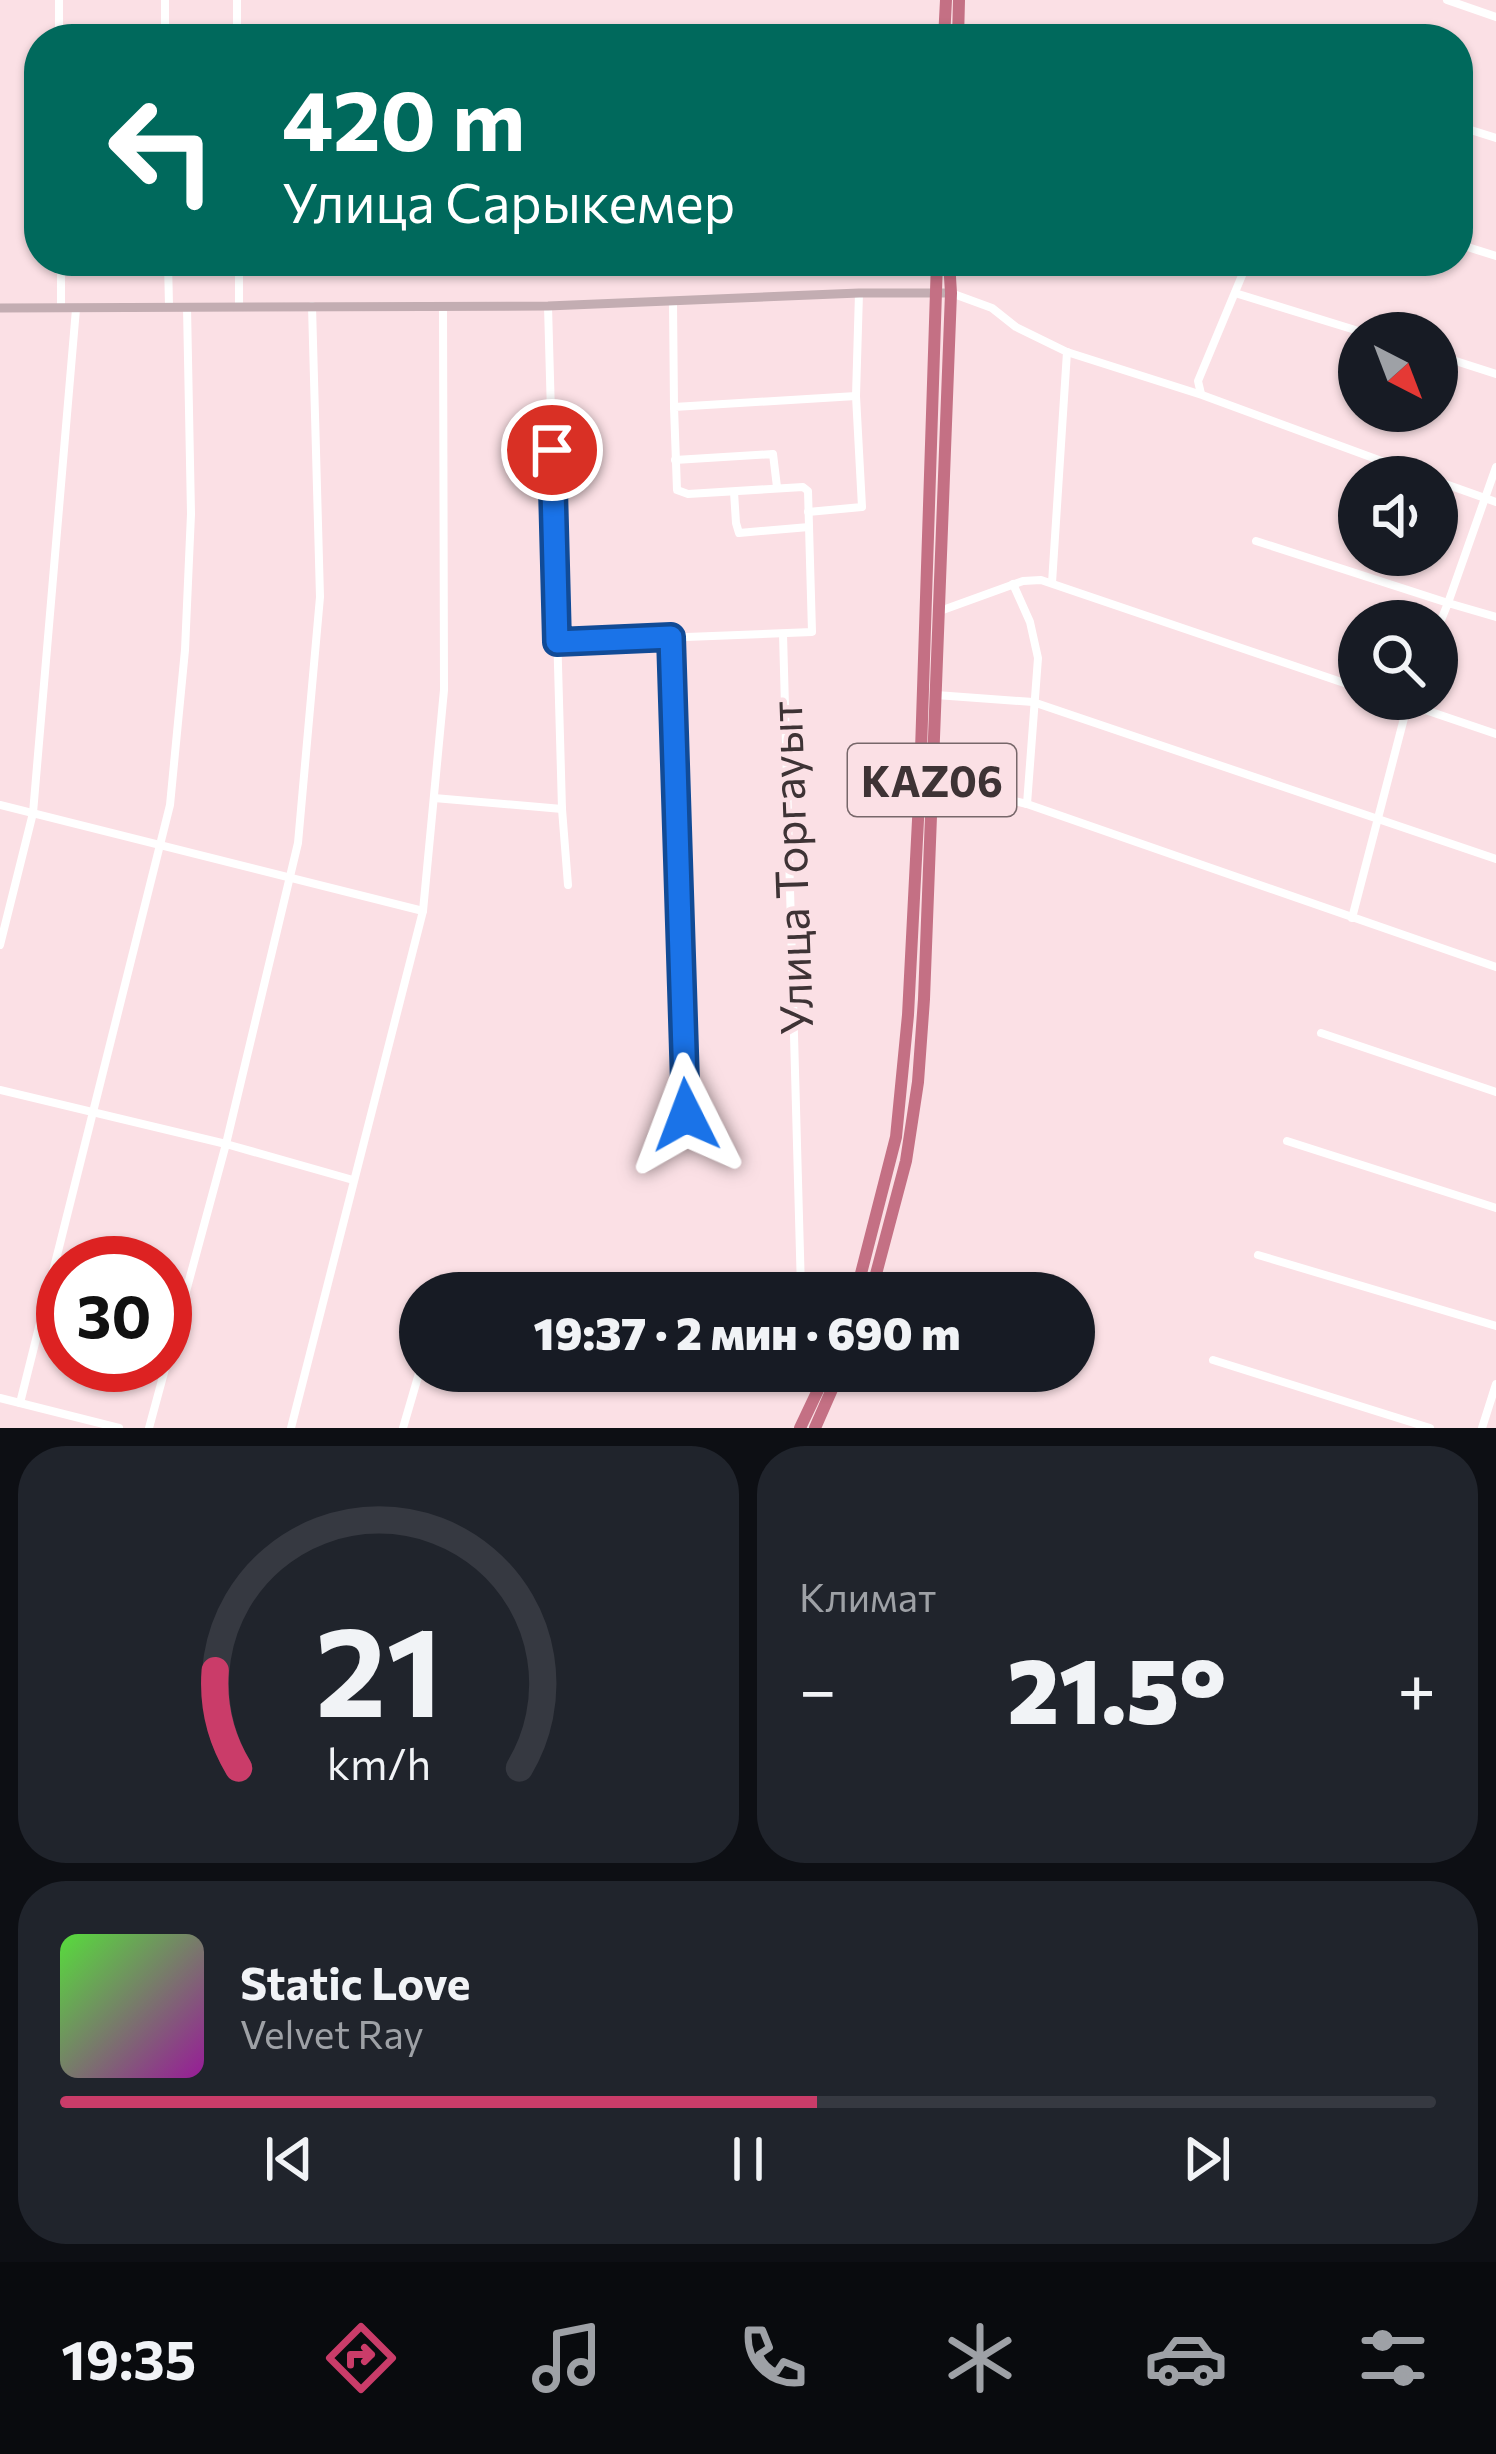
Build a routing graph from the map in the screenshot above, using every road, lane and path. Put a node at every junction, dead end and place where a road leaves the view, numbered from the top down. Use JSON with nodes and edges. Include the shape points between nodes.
{"nodes":[{"id":1,"x":1447,"y":0,"type":"edge"},
{"id":2,"x":1496,"y":17,"type":"edge"},
{"id":3,"x":61,"y":276,"type":"edge"},
{"id":4,"x":168,"y":276,"type":"edge"},
{"id":5,"x":238,"y":276,"type":"edge"},
{"id":6,"x":940,"y":276,"type":"edge"},
{"id":7,"x":947,"y":276,"type":"edge"},
{"id":8,"x":1242,"y":276,"type":"edge"},
{"id":9,"x":859,"y":293,"type":"junction"},
{"id":10,"x":944,"y":293,"type":"junction"},
{"id":11,"x":1235,"y":293,"type":"junction"},
{"id":12,"x":673,"y":302,"type":"junction"},
{"id":13,"x":169,"y":306,"type":"junction"},
{"id":14,"x":312,"y":306,"type":"junction"},
{"id":15,"x":548,"y":306,"type":"junction"},
{"id":16,"x":187,"y":307,"type":"junction"},
{"id":17,"x":239,"y":307,"type":"junction"},
{"id":18,"x":0,"y":308,"type":"edge"},
{"id":19,"x":61,"y":308,"type":"junction"},
{"id":20,"x":443,"y":308,"type":"junction"},
{"id":21,"x":76,"y":309,"type":"junction"},
{"id":22,"x":1338,"y":325,"type":"edge"},
{"id":23,"x":1067,"y":352,"type":"junction"},
{"id":24,"x":1458,"y":362,"type":"edge"},
{"id":25,"x":1496,"y":374,"type":"edge"},
{"id":26,"x":1202,"y":395,"type":"junction"},
{"id":27,"x":856,"y":397,"type":"junction"},
{"id":28,"x":674,"y":407,"type":"junction"},
{"id":29,"x":1368,"y":456,"type":"edge"},
{"id":30,"x":675,"y":460,"type":"junction"},
{"id":31,"x":1496,"y":467,"type":"edge"},
{"id":32,"x":777,"y":488,"type":"junction"},
{"id":33,"x":1458,"y":489,"type":"edge"},
{"id":34,"x":734,"y":492,"type":"junction"},
{"id":35,"x":1484,"y":499,"type":"junction"},
{"id":36,"x":1496,"y":502,"type":"edge"},
{"id":37,"x":808,"y":512,"type":"junction"},
{"id":38,"x":809,"y":527,"type":"junction"},
{"id":39,"x":1256,"y":541,"type":"dead end"},
{"id":40,"x":1052,"y":583,"type":"junction"},
{"id":41,"x":1013,"y":584,"type":"junction"},
{"id":42,"x":1439,"y":600,"type":"edge"},
{"id":43,"x":1449,"y":600,"type":"edge"},
{"id":44,"x":1458,"y":606,"type":"edge"},
{"id":45,"x":939,"y":611,"type":"junction"},
{"id":46,"x":1496,"y":617,"type":"edge"},
{"id":47,"x":783,"y":634,"type":"junction"},
{"id":48,"x":671,"y":637,"type":"junction"},
{"id":49,"x":557,"y":642,"type":"junction"},
{"id":50,"x":1338,"y":681,"type":"edge"},
{"id":51,"x":934,"y":694,"type":"junction"},
{"id":52,"x":1033,"y":702,"type":"junction"},
{"id":53,"x":1403,"y":720,"type":"edge"},
{"id":54,"x":1458,"y":720,"type":"edge"},
{"id":55,"x":1496,"y":734,"type":"edge"},
{"id":56,"x":932,"y":781,"type":"junction"},
{"id":57,"x":434,"y":798,"type":"junction"},
{"id":58,"x":1027,"y":804,"type":"junction"},
{"id":59,"x":0,"y":805,"type":"edge"},
{"id":60,"x":562,"y":808,"type":"junction"},
{"id":61,"x":33,"y":813,"type":"junction"},
{"id":62,"x":1377,"y":817,"type":"junction"},
{"id":63,"x":161,"y":845,"type":"junction"},
{"id":64,"x":1496,"y":859,"type":"edge"},
{"id":65,"x":292,"y":878,"type":"junction"},
{"id":66,"x":568,"y":885,"type":"dead end"},
{"id":67,"x":423,"y":911,"type":"junction"},
{"id":68,"x":1352,"y":917,"type":"junction"},
{"id":69,"x":0,"y":945,"type":"edge"},
{"id":70,"x":1496,"y":968,"type":"edge"},
{"id":71,"x":909,"y":999,"type":"junction"},
{"id":72,"x":924,"y":999,"type":"junction"},
{"id":73,"x":1321,"y":1034,"type":"dead end"},
{"id":74,"x":0,"y":1090,"type":"edge"},
{"id":75,"x":1496,"y":1092,"type":"edge"},
{"id":76,"x":94,"y":1112,"type":"junction"},
{"id":77,"x":682,"y":1124,"type":"dead end"},
{"id":78,"x":1287,"y":1141,"type":"dead end"},
{"id":79,"x":226,"y":1144,"type":"junction"},
{"id":80,"x":352,"y":1180,"type":"junction"},
{"id":81,"x":1496,"y":1208,"type":"edge"},
{"id":82,"x":1258,"y":1255,"type":"dead end"},
{"id":83,"x":801,"y":1272,"type":"edge"},
{"id":84,"x":861,"y":1272,"type":"edge"},
{"id":85,"x":877,"y":1272,"type":"edge"},
{"id":86,"x":1496,"y":1326,"type":"edge"},
{"id":87,"x":1214,"y":1360,"type":"dead end"},
{"id":88,"x":1496,"y":1384,"type":"edge"},
{"id":89,"x":414,"y":1392,"type":"edge"},
{"id":90,"x":817,"y":1392,"type":"edge"},
{"id":91,"x":831,"y":1392,"type":"edge"},
{"id":92,"x":0,"y":1397,"type":"edge"},
{"id":93,"x":20,"y":1403,"type":"junction"},
{"id":94,"x":119,"y":1428,"type":"edge"},
{"id":95,"x":149,"y":1428,"type":"edge"},
{"id":96,"x":291,"y":1428,"type":"edge"},
{"id":97,"x":403,"y":1428,"type":"edge"},
{"id":98,"x":800,"y":1428,"type":"edge"},
{"id":99,"x":815,"y":1428,"type":"edge"},
{"id":100,"x":1430,"y":1428,"type":"edge"},
{"id":101,"x":1482,"y":1428,"type":"edge"}],
"edges":[{"from":1,"to":2,"type":"street"},
{"from":3,"to":19,"type":"street"},
{"from":4,"to":13,"type":"street"},
{"from":5,"to":17,"type":"street"},
{"from":6,"to":10,"type":"highway","number":"KАZ06"},
{"from":7,"to":10,"type":"highway","number":"KАZ06"},
{"from":8,"to":11,"type":"street"},
{"from":9,"to":10,"type":"main road"},
{"from":9,"to":12,"type":"main road"},
{"from":9,"to":27,"type":"street"},
{"from":10,"to":23,"type":"street","via":[[992,308]]},
{"from":10,"to":45,"type":"highway","number":"KАZ06"},
{"from":10,"to":71,"type":"highway","number":"KАZ06"},
{"from":11,"to":22,"type":"street"},
{"from":11,"to":26,"type":"street","via":[[1198,381]]},
{"from":12,"to":15,"type":"main road"},
{"from":12,"to":28,"type":"street"},
{"from":13,"to":16,"type":"main road"},
{"from":13,"to":21,"type":"main road"},
{"from":14,"to":17,"type":"main road"},
{"from":14,"to":20,"type":"main road"},
{"from":14,"to":65,"type":"street","via":[[320,597]]},
{"from":15,"to":20,"type":"main road"},
{"from":15,"to":49,"type":"street"},
{"from":16,"to":17,"type":"main road"},
{"from":16,"to":63,"type":"street","via":[[185,650]]},
{"from":18,"to":19,"type":"main road"},
{"from":19,"to":21,"type":"main road"},
{"from":20,"to":57,"type":"street","via":[[444,690]]},
{"from":21,"to":61,"type":"street"},
{"from":23,"to":26,"type":"street"},
{"from":23,"to":40,"type":"street"},
{"from":24,"to":25,"type":"street"},
{"from":26,"to":29,"type":"street"},
{"from":27,"to":28,"type":"street"},
{"from":27,"to":37,"type":"street","via":[[862,507]]},
{"from":28,"to":30,"type":"street"},
{"from":30,"to":32,"type":"street","via":[[773,454]]},
{"from":30,"to":34,"type":"street","via":[[677,490]]},
{"from":31,"to":35,"type":"street"},
{"from":32,"to":34,"type":"street"},
{"from":32,"to":37,"type":"street","via":[[803,487]]},
{"from":33,"to":35,"type":"street"},
{"from":34,"to":38,"type":"street","via":[[739,533]]},
{"from":35,"to":36,"type":"street"},
{"from":35,"to":43,"type":"street"},
{"from":37,"to":38,"type":"street"},
{"from":38,"to":47,"type":"street","via":[[812,632]]},
{"from":39,"to":42,"type":"street"},
{"from":40,"to":41,"type":"street"},
{"from":40,"to":50,"type":"street"},
{"from":41,"to":45,"type":"street"},
{"from":41,"to":52,"type":"street","via":[[1038,658]]},
{"from":44,"to":46,"type":"street"},
{"from":45,"to":51,"type":"highway","number":"KАZ06"},
{"from":47,"to":48,"type":"street"},
{"from":47,"to":83,"type":"street","name":"Улица Торгауыт"},
{"from":48,"to":49,"type":"street"},
{"from":48,"to":77,"type":"street"},
{"from":49,"to":60,"type":"street"},
{"from":51,"to":52,"type":"street"},
{"from":51,"to":56,"type":"highway","number":"KАZ06"},
{"from":52,"to":58,"type":"street"},
{"from":52,"to":62,"type":"street"},
{"from":53,"to":62,"type":"street"},
{"from":54,"to":55,"type":"street"},
{"from":56,"to":58,"type":"street"},
{"from":56,"to":72,"type":"highway","number":"KАZ06"},
{"from":57,"to":60,"type":"street"},
{"from":57,"to":67,"type":"street"},
{"from":58,"to":68,"type":"street"},
{"from":59,"to":61,"type":"street"},
{"from":60,"to":66,"type":"street"},
{"from":61,"to":63,"type":"street"},
{"from":61,"to":69,"type":"street"},
{"from":62,"to":64,"type":"street"},
{"from":62,"to":68,"type":"street"},
{"from":63,"to":65,"type":"street"},
{"from":63,"to":76,"type":"street"},
{"from":65,"to":67,"type":"street"},
{"from":65,"to":79,"type":"street"},
{"from":67,"to":80,"type":"street"},
{"from":68,"to":70,"type":"street"},
{"from":71,"to":72,"type":"highway"},
{"from":71,"to":84,"type":"highway","number":"KАZ06","via":[[896,1137]]},
{"from":72,"to":85,"type":"highway","number":"KАZ06","via":[[906,1161]]},
{"from":73,"to":75,"type":"street"},
{"from":74,"to":76,"type":"street"},
{"from":76,"to":79,"type":"street"},
{"from":76,"to":93,"type":"street"},
{"from":78,"to":81,"type":"street"},
{"from":79,"to":80,"type":"street"},
{"from":79,"to":95,"type":"street"},
{"from":80,"to":96,"type":"street"},
{"from":82,"to":86,"type":"street"},
{"from":87,"to":100,"type":"street"},
{"from":88,"to":101,"type":"street"},
{"from":89,"to":97,"type":"street"},
{"from":90,"to":98,"type":"highway"},
{"from":91,"to":99,"type":"highway"},
{"from":92,"to":93,"type":"street"},
{"from":93,"to":94,"type":"street"}]}
